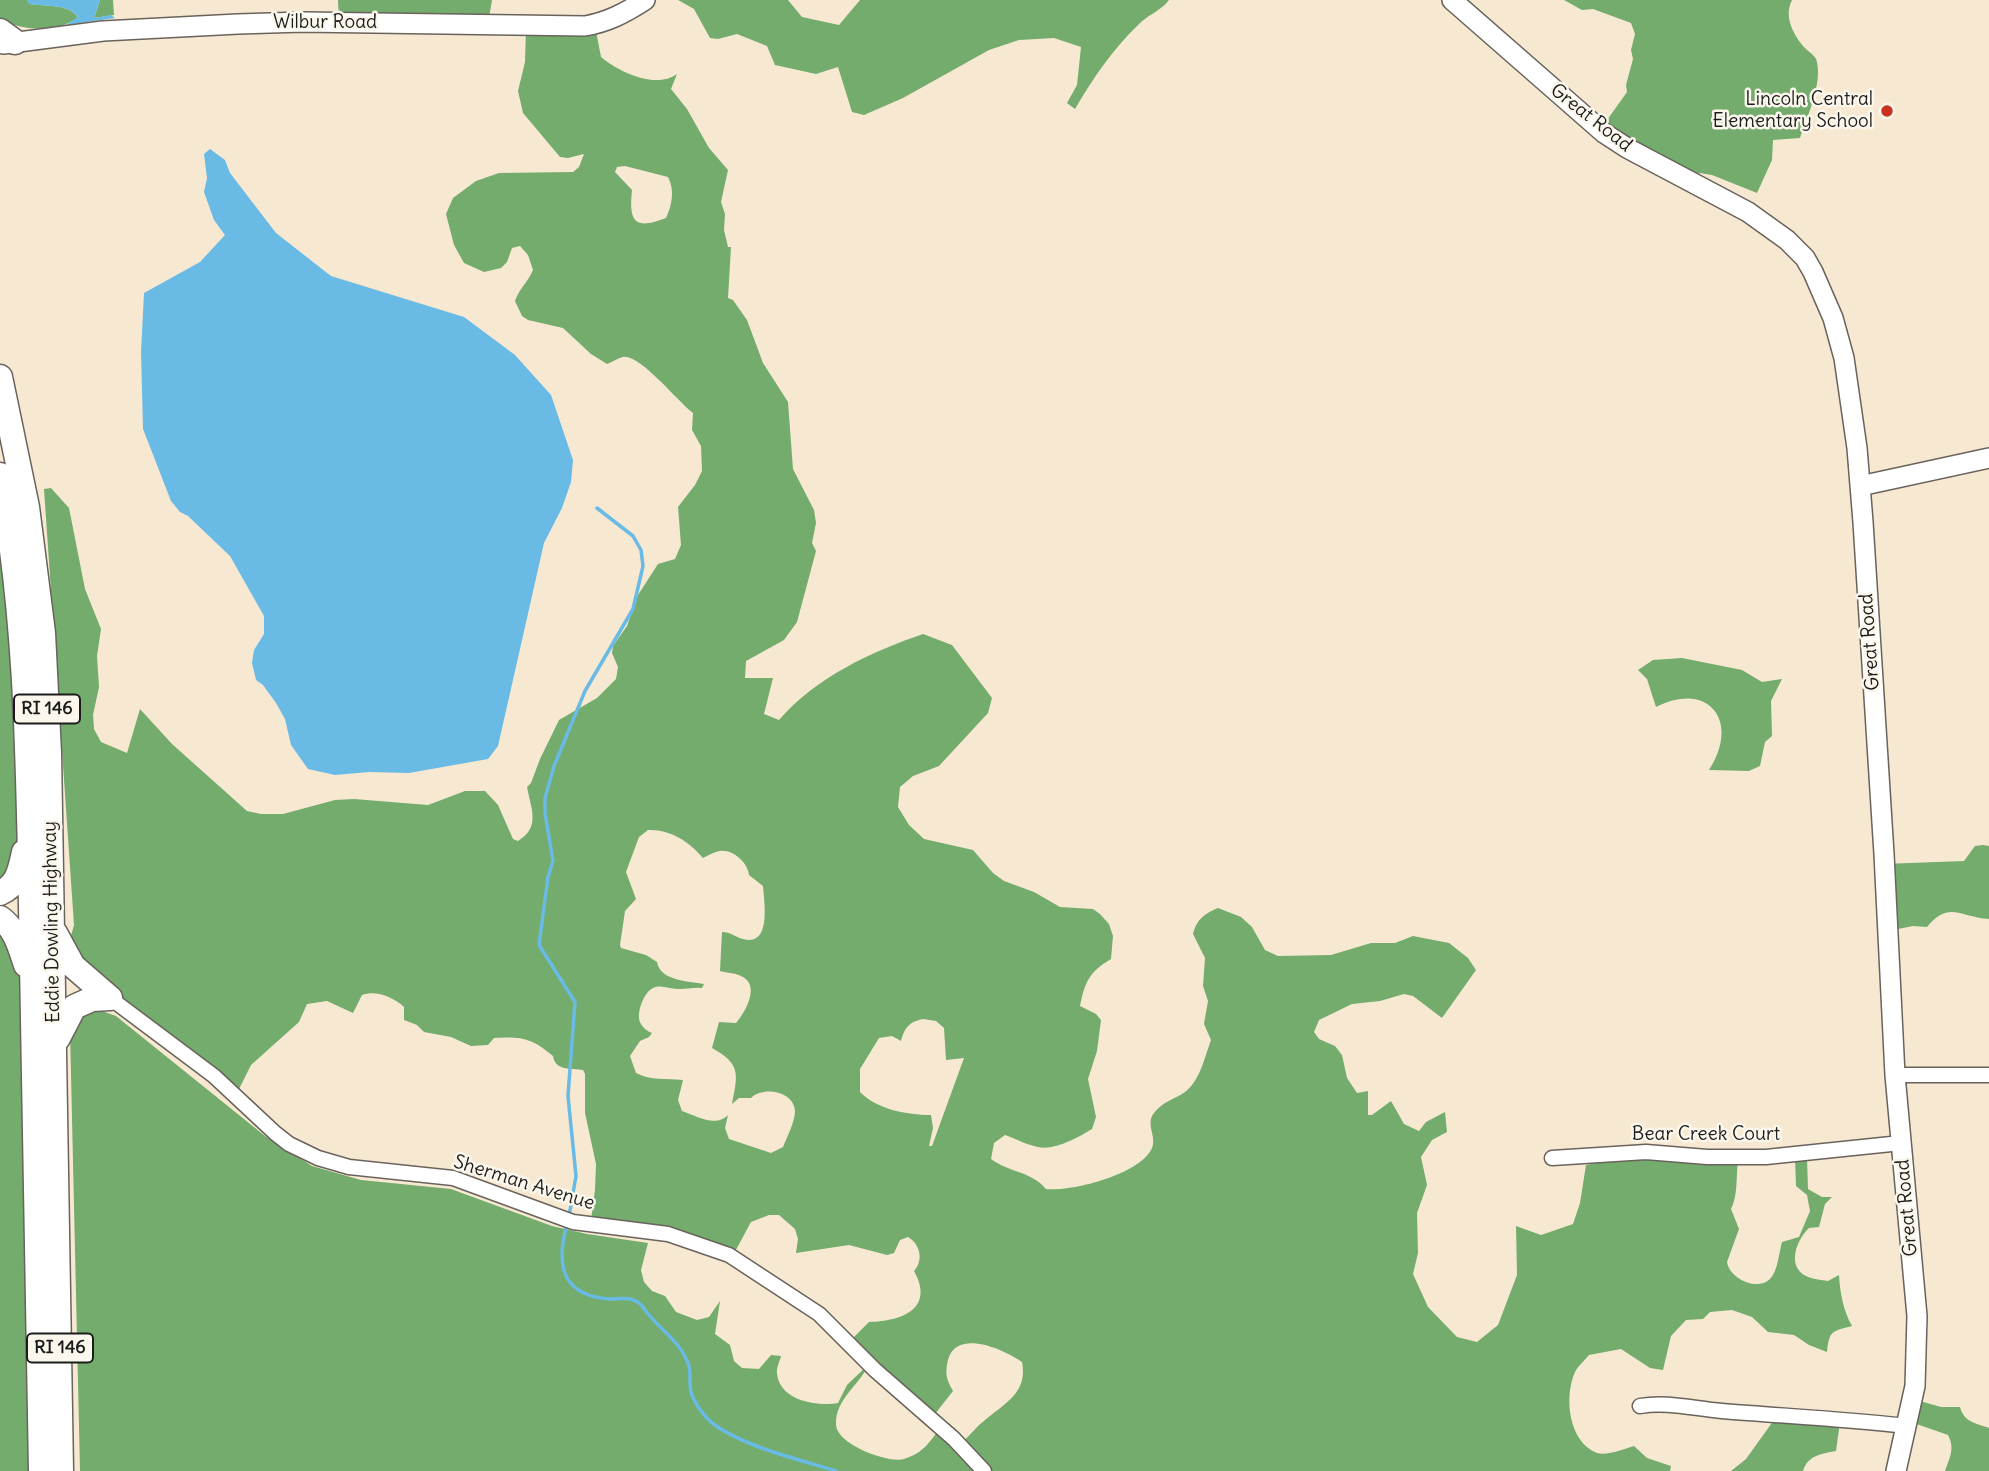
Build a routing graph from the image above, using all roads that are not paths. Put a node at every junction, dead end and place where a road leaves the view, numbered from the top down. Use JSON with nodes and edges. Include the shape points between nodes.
{"nodes":[{"id":1,"x":645,"y":0,"type":"edge"},
{"id":2,"x":1452,"y":0,"type":"edge"},
{"id":3,"x":5,"y":39,"type":"edge"},
{"id":4,"x":0,"y":377,"type":"edge"},
{"id":5,"x":1989,"y":458,"type":"edge"},
{"id":6,"x":0,"y":475,"type":"edge"},
{"id":7,"x":1860,"y":486,"type":"junction"},
{"id":8,"x":30,"y":827,"type":"junction"},
{"id":9,"x":0,"y":893,"type":"edge"},
{"id":10,"x":0,"y":918,"type":"edge"},
{"id":11,"x":53,"y":929,"type":"junction"},
{"id":12,"x":33,"y":989,"type":"junction"},
{"id":13,"x":110,"y":998,"type":"junction"},
{"id":14,"x":55,"y":1045,"type":"junction"},
{"id":15,"x":1895,"y":1075,"type":"junction"},
{"id":16,"x":1989,"y":1075,"type":"edge"},
{"id":17,"x":1900,"y":1143,"type":"junction"},
{"id":18,"x":1552,"y":1158,"type":"dead end"},
{"id":19,"x":1640,"y":1406,"type":"dead end"},
{"id":20,"x":1906,"y":1426,"type":"junction"},
{"id":21,"x":41,"y":1471,"type":"edge"},
{"id":22,"x":61,"y":1471,"type":"edge"},
{"id":23,"x":984,"y":1471,"type":"edge"},
{"id":24,"x":1896,"y":1471,"type":"edge"}],
"edges":[{"from":1,"to":3,"type":"street","name":"Wilbur Road","via":[[618,17],[584,26],[316,22]]},
{"from":2,"to":7,"type":"street","name":"Great Road","via":[[1604,133],[1748,212],[1805,258],[1833,318],[1844,358]]},
{"from":4,"to":11,"type":"highway","name":"Eddie Dowling Highway","number":"RI 146","via":[[27,507],[43,633]]},
{"from":5,"to":7,"type":"street"},
{"from":6,"to":8,"type":"highway","name":"Eddie Dowling Highway","number":"RI 146","via":[[20,616]]},
{"from":7,"to":15,"type":"street","name":"Great Road"},
{"from":8,"to":9,"type":"highway","via":[[19,876]]},
{"from":8,"to":12,"type":"highway","name":"Eddie Dowling Highway","number":"RI 146"},
{"from":10,"to":12,"type":"highway","via":[[19,941]]},
{"from":11,"to":13,"type":"highway","via":[[73,966]]},
{"from":11,"to":14,"type":"highway","name":"Eddie Dowling Highway","number":"RI 146"},
{"from":12,"to":21,"type":"highway","name":"Eddie Dowling Highway","number":"RI 146"},
{"from":13,"to":14,"type":"highway","via":[[74,1007]]},
{"from":13,"to":23,"type":"street","name":"Sherman Avenue","via":[[214,1076],[289,1144],[318,1158],[349,1167],[453,1178],[573,1222],[668,1234],[729,1255],[819,1314]]},
{"from":14,"to":22,"type":"highway","name":"Eddie Dowling Highway","number":"RI 146"},
{"from":15,"to":16,"type":"street"},
{"from":15,"to":17,"type":"street","name":"Great Road"},
{"from":17,"to":18,"type":"street","name":"Bear Creek Court","via":[[1766,1157],[1646,1152]]},
{"from":17,"to":20,"type":"street","name":"Great Road","via":[[1918,1339]]},
{"from":19,"to":20,"type":"street","via":[[1667,1404]]},
{"from":20,"to":24,"type":"street","name":"Great Road"}]}
